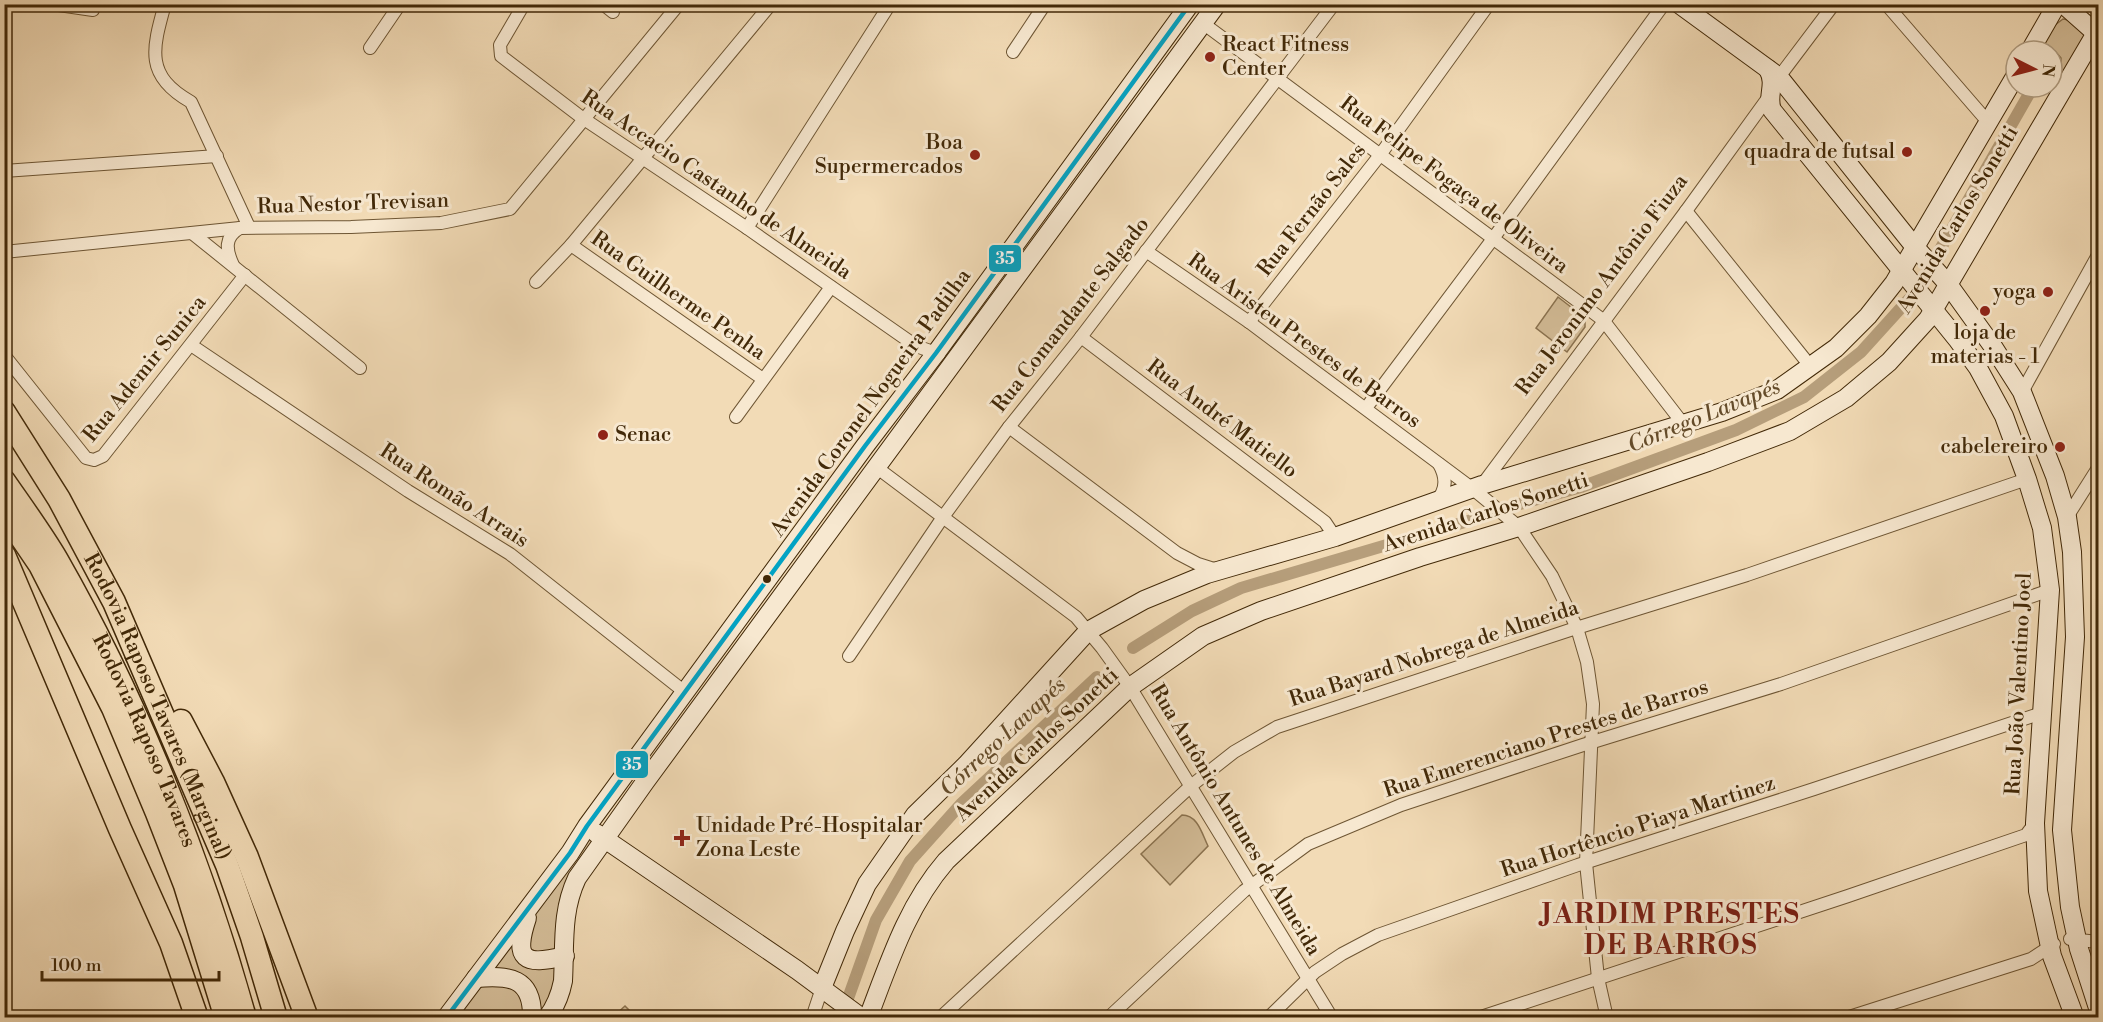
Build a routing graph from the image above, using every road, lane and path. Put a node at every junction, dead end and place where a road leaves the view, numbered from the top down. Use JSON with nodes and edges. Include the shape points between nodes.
{"nodes":[{"id":1,"x":51,"y":4,"type":"edge"},
{"id":2,"x":165,"y":4,"type":"edge"},
{"id":3,"x":400,"y":4,"type":"edge"},
{"id":4,"x":524,"y":4,"type":"edge"},
{"id":5,"x":679,"y":4,"type":"edge"},
{"id":6,"x":771,"y":4,"type":"edge"},
{"id":7,"x":890,"y":4,"type":"edge"},
{"id":8,"x":1045,"y":4,"type":"edge"},
{"id":9,"x":1190,"y":4,"type":"edge"},
{"id":10,"x":1217,"y":4,"type":"edge"},
{"id":11,"x":1334,"y":4,"type":"edge"},
{"id":12,"x":1489,"y":4,"type":"edge"},
{"id":13,"x":1664,"y":4,"type":"edge"},
{"id":14,"x":1679,"y":4,"type":"edge"},
{"id":15,"x":1834,"y":4,"type":"edge"},
{"id":16,"x":1886,"y":4,"type":"edge"},
{"id":17,"x":2062,"y":5,"type":"edge"},
{"id":18,"x":93,"y":10,"type":"dead end"},
{"id":19,"x":1176,"y":13,"type":"edge"},
{"id":20,"x":1204,"y":24,"type":"junction"},
{"id":21,"x":2097,"y":34,"type":"edge"},
{"id":22,"x":2038,"y":39,"type":"edge"},
{"id":23,"x":370,"y":48,"type":"dead end"},
{"id":24,"x":1013,"y":51,"type":"dead end"},
{"id":25,"x":1279,"y":78,"type":"junction"},
{"id":26,"x":1775,"y":91,"type":"junction"},
{"id":27,"x":2004,"y":95,"type":"edge"},
{"id":28,"x":585,"y":120,"type":"junction"},
{"id":29,"x":1988,"y":122,"type":"junction"},
{"id":30,"x":1380,"y":155,"type":"junction"},
{"id":31,"x":217,"y":156,"type":"junction"},
{"id":32,"x":644,"y":158,"type":"junction"},
{"id":33,"x":4,"y":171,"type":"edge"},
{"id":34,"x":1686,"y":211,"type":"junction"},
{"id":35,"x":245,"y":227,"type":"junction"},
{"id":36,"x":747,"y":228,"type":"junction"},
{"id":37,"x":192,"y":233,"type":"junction"},
{"id":38,"x":1492,"y":240,"type":"junction"},
{"id":39,"x":571,"y":245,"type":"junction"},
{"id":40,"x":1914,"y":246,"type":"junction"},
{"id":41,"x":1146,"y":251,"type":"junction"},
{"id":42,"x":4,"y":252,"type":"edge"},
{"id":43,"x":2098,"y":255,"type":"edge"},
{"id":44,"x":233,"y":266,"type":"junction"},
{"id":45,"x":1900,"y":271,"type":"junction"},
{"id":46,"x":245,"y":275,"type":"junction"},
{"id":47,"x":536,"y":282,"type":"dead end"},
{"id":48,"x":1948,"y":284,"type":"junction"},
{"id":49,"x":831,"y":287,"type":"junction"},
{"id":50,"x":1933,"y":311,"type":"junction"},
{"id":51,"x":1603,"y":320,"type":"junction"},
{"id":52,"x":1249,"y":321,"type":"junction"},
{"id":53,"x":1081,"y":337,"type":"junction"},
{"id":54,"x":191,"y":345,"type":"junction"},
{"id":55,"x":4,"y":355,"type":"edge"},
{"id":56,"x":937,"y":362,"type":"junction"},
{"id":57,"x":1811,"y":367,"type":"junction"},
{"id":58,"x":360,"y":368,"type":"dead end"},
{"id":59,"x":763,"y":379,"type":"junction"},
{"id":60,"x":2022,"y":392,"type":"junction"},
{"id":61,"x":1366,"y":408,"type":"junction"},
{"id":62,"x":4,"y":412,"type":"edge"},
{"id":63,"x":736,"y":417,"type":"dead end"},
{"id":64,"x":1684,"y":424,"type":"junction"},
{"id":65,"x":1009,"y":427,"type":"junction"},
{"id":66,"x":1439,"y":463,"type":"junction"},
{"id":67,"x":876,"y":467,"type":"junction"},
{"id":68,"x":2098,"y":468,"type":"edge"},
{"id":69,"x":2027,"y":479,"type":"junction"},
{"id":70,"x":4,"y":481,"type":"edge"},
{"id":71,"x":1478,"y":487,"type":"junction"},
{"id":72,"x":1433,"y":503,"type":"junction"},
{"id":73,"x":4,"y":512,"type":"edge"},
{"id":74,"x":943,"y":517,"type":"junction"},
{"id":75,"x":2067,"y":517,"type":"junction"},
{"id":76,"x":1519,"y":527,"type":"junction"},
{"id":77,"x":1335,"y":537,"type":"junction"},
{"id":78,"x":1178,"y":553,"type":"junction"},
{"id":79,"x":4,"y":555,"type":"edge"},
{"id":80,"x":1219,"y":571,"type":"junction"},
{"id":81,"x":1181,"y":584,"type":"junction"},
{"id":82,"x":2049,"y":590,"type":"junction"},
{"id":83,"x":114,"y":602,"type":"junction"},
{"id":84,"x":1577,"y":628,"type":"junction"},
{"id":85,"x":1088,"y":631,"type":"junction"},
{"id":86,"x":849,"y":656,"type":"dead end"},
{"id":87,"x":1128,"y":682,"type":"junction"},
{"id":88,"x":686,"y":693,"type":"junction"},
{"id":89,"x":2042,"y":713,"type":"junction"},
{"id":90,"x":1592,"y":743,"type":"junction"},
{"id":91,"x":1192,"y":785,"type":"junction"},
{"id":92,"x":587,"y":826,"type":"junction"},
{"id":93,"x":2062,"y":827,"type":"junction"},
{"id":94,"x":2036,"y":831,"type":"junction"},
{"id":95,"x":605,"y":838,"type":"junction"},
{"id":96,"x":1586,"y":863,"type":"junction"},
{"id":97,"x":1250,"y":885,"type":"junction"},
{"id":98,"x":530,"y":907,"type":"junction"},
{"id":99,"x":2098,"y":942,"type":"edge"},
{"id":100,"x":171,"y":943,"type":"junction"},
{"id":101,"x":2098,"y":948,"type":"edge"},
{"id":102,"x":2069,"y":953,"type":"edge"},
{"id":103,"x":835,"y":955,"type":"junction"},
{"id":104,"x":565,"y":956,"type":"junction"},
{"id":105,"x":2031,"y":959,"type":"junction"},
{"id":106,"x":797,"y":970,"type":"junction"},
{"id":107,"x":476,"y":978,"type":"junction"},
{"id":108,"x":1308,"y":978,"type":"junction"},
{"id":109,"x":1598,"y":978,"type":"junction"},
{"id":110,"x":826,"y":991,"type":"junction"},
{"id":111,"x":2098,"y":1008,"type":"edge"},
{"id":112,"x":862,"y":1016,"type":"edge"},
{"id":113,"x":187,"y":1017,"type":"edge"},
{"id":114,"x":197,"y":1017,"type":"edge"},
{"id":115,"x":226,"y":1017,"type":"edge"},
{"id":116,"x":245,"y":1017,"type":"edge"},
{"id":117,"x":276,"y":1017,"type":"edge"},
{"id":118,"x":307,"y":1017,"type":"edge"},
{"id":119,"x":446,"y":1017,"type":"edge"},
{"id":120,"x":532,"y":1017,"type":"edge"},
{"id":121,"x":547,"y":1017,"type":"edge"},
{"id":122,"x":812,"y":1017,"type":"edge"},
{"id":123,"x":940,"y":1017,"type":"edge"},
{"id":124,"x":1108,"y":1017,"type":"edge"},
{"id":125,"x":1268,"y":1017,"type":"edge"},
{"id":126,"x":1332,"y":1017,"type":"edge"},
{"id":127,"x":1478,"y":1017,"type":"edge"},
{"id":128,"x":1607,"y":1017,"type":"edge"},
{"id":129,"x":1846,"y":1017,"type":"edge"},
{"id":130,"x":2074,"y":1017,"type":"edge"}],
"edges":[{"from":1,"to":18,"type":"street"},
{"from":2,"to":31,"type":"street","via":[[155,45],[157,69],[172,92],[190,102]]},
{"from":3,"to":23,"type":"street"},
{"from":4,"to":28,"type":"street","name":"Rua Accacio Castanho de Almeida","via":[[500,45],[501,56]]},
{"from":5,"to":28,"type":"street","name":"Rua Nestor Trevisan"},
{"from":6,"to":32,"type":"street"},
{"from":7,"to":36,"type":"street"},
{"from":8,"to":24,"type":"street"},
{"from":9,"to":19,"type":"street","name":"Avenida Coronel Nogueira Padilha"},
{"from":10,"to":20,"type":"street","name":"Avenida Coronel Nogueira Padilha"},
{"from":11,"to":25,"type":"street","name":"Rua Comandante Salgado"},
{"from":12,"to":30,"type":"street","name":"Rua Fernão Sales"},
{"from":13,"to":38,"type":"street"},
{"from":14,"to":26,"type":"street","name":"Rua João Valentino Joel"},
{"from":15,"to":26,"type":"street","name":"Rua Jeronimo Antônio Fiuza"},
{"from":16,"to":29,"type":"street"},
{"from":17,"to":21,"type":"street"},
{"from":17,"to":22,"type":"street"},
{"from":19,"to":56,"type":"street","name":"Avenida Coronel Nogueira Padilha"},
{"from":20,"to":25,"type":"street","name":"Rua Felipe Fogaça de Oliveira"},
{"from":20,"to":56,"type":"street","name":"Avenida Coronel Nogueira Padilha"},
{"from":21,"to":48,"type":"street","name":"Avenida Carlos Sonetti"},
{"from":25,"to":30,"type":"street","name":"Rua Felipe Fogaça de Oliveira"},
{"from":25,"to":41,"type":"street","name":"Rua Comandante Salgado"},
{"from":26,"to":34,"type":"street","name":"Rua Jeronimo Antônio Fiuza"},
{"from":26,"to":40,"type":"street","name":"Rua João Valentino Joel"},
{"from":26,"to":45,"type":"street","name":"Rua João Valentino Joel"},
{"from":27,"to":29,"type":"street","name":"Avenida Carlos Sonetti"},
{"from":28,"to":32,"type":"street","name":"Rua Accacio Castanho de Almeida"},
{"from":28,"to":35,"type":"street","name":"Rua Nestor Trevisan","via":[[510,209],[441,223]]},
{"from":29,"to":40,"type":"street","name":"Avenida Carlos Sonetti"},
{"from":30,"to":38,"type":"street","name":"Rua Felipe Fogaça de Oliveira"},
{"from":30,"to":52,"type":"street","name":"Rua Fernão Sales"},
{"from":31,"to":33,"type":"street"},
{"from":31,"to":35,"type":"street"},
{"from":32,"to":36,"type":"street","name":"Rua Accacio Castanho de Almeida"},
{"from":32,"to":39,"type":"street"},
{"from":34,"to":51,"type":"street","name":"Rua Jeronimo Antônio Fiuza"},
{"from":34,"to":57,"type":"street"},
{"from":35,"to":37,"type":"street","name":"Rua Nestor Trevisan"},
{"from":35,"to":44,"type":"street","via":[[234,231],[228,241]]},
{"from":36,"to":49,"type":"street","name":"Rua Accacio Castanho de Almeida"},
{"from":37,"to":42,"type":"street","name":"Rua Nestor Trevisan"},
{"from":37,"to":44,"type":"street"},
{"from":38,"to":51,"type":"street","name":"Rua Felipe Fogaça de Oliveira"},
{"from":38,"to":61,"type":"street"},
{"from":39,"to":47,"type":"street"},
{"from":39,"to":59,"type":"street","name":"Rua Guilherme Penha"},
{"from":40,"to":45,"type":"street","name":"Avenida Carlos Sonetti"},
{"from":40,"to":48,"type":"street","name":"Rua João Valentino Joel"},
{"from":41,"to":52,"type":"street","name":"Rua Aristeu Prestes de Barros"},
{"from":41,"to":53,"type":"street","name":"Rua Comandante Salgado"},
{"from":43,"to":60,"type":"street"},
{"from":44,"to":46,"type":"street"},
{"from":45,"to":50,"type":"street","name":"Rua João Valentino Joel"},
{"from":45,"to":57,"type":"street","name":"Avenida Carlos Sonetti","via":[[1868,316]]},
{"from":46,"to":54,"type":"street","name":"Rua Ademir Sunica"},
{"from":46,"to":58,"type":"street"},
{"from":48,"to":50,"type":"street","name":"Avenida Carlos Sonetti"},
{"from":48,"to":60,"type":"street","name":"Rua João Valentino Joel"},
{"from":49,"to":56,"type":"street","name":"Rua Accacio Castanho de Almeida"},
{"from":49,"to":59,"type":"street"},
{"from":50,"to":69,"type":"street","name":"Rua João Valentino Joel","via":[[1994,395]]},
{"from":50,"to":76,"type":"street","name":"Avenida Carlos Sonetti","via":[[1889,362],[1846,398],[1790,431]]},
{"from":51,"to":64,"type":"street","name":"Rua Felipe Fogaça de Oliveira"},
{"from":51,"to":71,"type":"street","name":"Rua Jeronimo Antônio Fiuza"},
{"from":52,"to":61,"type":"street","name":"Rua Aristeu Prestes de Barros"},
{"from":53,"to":65,"type":"street","name":"Rua Comandante Salgado"},
{"from":53,"to":77,"type":"street","name":"Rua André Matiello","via":[[1325,522]]},
{"from":54,"to":55,"type":"street","name":"Rua Ademir Sunica","via":[[103,456],[94,460],[86,458]]},
{"from":54,"to":88,"type":"street","name":"Rua Romão Arrais","via":[[408,491],[510,554]]},
{"from":56,"to":67,"type":"street","name":"Avenida Coronel Nogueira Padilha"},
{"from":56,"to":88,"type":"street","name":"Avenida Coronel Nogueira Padilha","via":[[865,446]]},
{"from":57,"to":64,"type":"street","name":"Avenida Carlos Sonetti","via":[[1777,390]]},
{"from":59,"to":63,"type":"street"},
{"from":60,"to":75,"type":"street","name":"Rua João Valentino Joel"},
{"from":61,"to":66,"type":"street","name":"Rua Aristeu Prestes de Barros"},
{"from":62,"to":83,"type":"highway","name":"Rodovia Raposo Tavares (Marginal)","via":[[59,499]]},
{"from":64,"to":71,"type":"street","name":"Avenida Carlos Sonetti"},
{"from":65,"to":74,"type":"street","name":"Rua Comandante Salgado"},
{"from":65,"to":78,"type":"street"},
{"from":66,"to":71,"type":"street","name":"Rua Aristeu Prestes de Barros"},
{"from":66,"to":72,"type":"street","via":[[1445,483]]},
{"from":67,"to":74,"type":"street","name":"Rua Antônio Antunes de Almeida"},
{"from":67,"to":95,"type":"street","name":"Avenida Coronel Nogueira Padilha"},
{"from":68,"to":75,"type":"street"},
{"from":69,"to":82,"type":"street","name":"Rua João Valentino Joel","via":[[2042,528]]},
{"from":69,"to":84,"type":"street","name":"Rua Bayard Nobrega de Almeida","via":[[1747,575]]},
{"from":70,"to":116,"type":"highway","name":"Rodovia Raposo Tavares","via":[[57,560],[114,668],[194,859]]},
{"from":71,"to":72,"type":"street","name":"Avenida Carlos Sonetti"},
{"from":71,"to":76,"type":"street","name":"Rua Aristeu Prestes de Barros"},
{"from":72,"to":77,"type":"street","name":"Avenida Carlos Sonetti"},
{"from":73,"to":115,"type":"highway","name":"Rodovia Raposo Tavares","via":[[40,565],[113,708],[185,885]]},
{"from":74,"to":85,"type":"street","name":"Rua Antônio Antunes de Almeida","via":[[1076,617]]},
{"from":74,"to":86,"type":"street","name":"Rua Comandante Salgado"},
{"from":75,"to":93,"type":"street","name":"Rua João Valentino Joel","via":[[2075,637]]},
{"from":76,"to":84,"type":"street","name":"Rua Aristeu Prestes de Barros","via":[[1552,576]]},
{"from":76,"to":87,"type":"street","name":"Avenida Carlos Sonetti","via":[[1261,611],[1203,636]]},
{"from":77,"to":80,"type":"street","name":"Avenida Carlos Sonetti"},
{"from":78,"to":80,"type":"street"},
{"from":78,"to":81,"type":"street","via":[[1185,570]]},
{"from":79,"to":100,"type":"highway"},
{"from":80,"to":81,"type":"street","name":"Avenida Carlos Sonetti"},
{"from":81,"to":85,"type":"street","name":"Avenida Carlos Sonetti"},
{"from":82,"to":89,"type":"street","name":"Rua João Valentino Joel"},
{"from":82,"to":90,"type":"street","name":"Rua Emerenciano Prestes de Barros","via":[[1781,684]]},
{"from":83,"to":117,"type":"highway","name":"Rodovia Raposo Tavares (Marginal)","via":[[227,865]]},
{"from":83,"to":118,"type":"highway","via":[[230,818]]},
{"from":84,"to":90,"type":"street","name":"Rua Aristeu Prestes de Barros","via":[[1593,704]]},
{"from":84,"to":91,"type":"street","name":"Rua Bayard Nobrega de Almeida","via":[[1277,726],[1234,752]]},
{"from":85,"to":87,"type":"street","name":"Rua Antônio Antunes de Almeida"},
{"from":85,"to":103,"type":"street","name":"Avenida Carlos Sonetti","via":[[915,815],[867,884]]},
{"from":87,"to":91,"type":"street","name":"Rua Antônio Antunes de Almeida"},
{"from":87,"to":112,"type":"street","name":"Avenida Carlos Sonetti","via":[[930,879]]},
{"from":88,"to":92,"type":"street","name":"Avenida Coronel Nogueira Padilha"},
{"from":89,"to":94,"type":"street","name":"Rua João Valentino Joel"},
{"from":89,"to":96,"type":"street","name":"Rua Hortêncio Piaya Martinez"},
{"from":90,"to":96,"type":"street","name":"Rua Aristeu Prestes de Barros"},
{"from":90,"to":97,"type":"street","name":"Rua Emerenciano Prestes de Barros","via":[[1355,823],[1308,844]]},
{"from":91,"to":97,"type":"street","name":"Rua Antônio Antunes de Almeida"},
{"from":91,"to":123,"type":"street","name":"Rua Bayard Nobrega de Almeida"},
{"from":92,"to":95,"type":"street"},
{"from":92,"to":98,"type":"street","name":"Avenida Coronel Nogueira Padilha"},
{"from":93,"to":94,"type":"street","via":[[2052,840]]},
{"from":93,"to":102,"type":"street","name":"Rua João Valentino Joel","via":[[2070,907]]},
{"from":94,"to":102,"type":"street","name":"Rua João Valentino Joel","via":[[2038,891]]},
{"from":94,"to":109,"type":"street"},
{"from":95,"to":104,"type":"street","name":"Avenida Coronel Nogueira Padilha","via":[[569,895]]},
{"from":95,"to":106,"type":"street"},
{"from":96,"to":108,"type":"street","name":"Rua Hortêncio Piaya Martinez","via":[[1378,935]]},
{"from":96,"to":109,"type":"street","name":"Rua Aristeu Prestes de Barros"},
{"from":97,"to":108,"type":"street","name":"Rua Antônio Antunes de Almeida"},
{"from":97,"to":124,"type":"street","name":"Rua Emerenciano Prestes de Barros"},
{"from":98,"to":104,"type":"street","via":[[520,937],[523,954],[538,961]]},
{"from":98,"to":107,"type":"street","name":"Avenida Coronel Nogueira Padilha"},
{"from":99,"to":102,"type":"street"},
{"from":100,"to":113,"type":"highway"},
{"from":100,"to":114,"type":"highway"},
{"from":101,"to":102,"type":"street"},
{"from":102,"to":105,"type":"street"},
{"from":102,"to":105,"type":"street"},
{"from":102,"to":111,"type":"street","name":"Rua João Valentino Joel","via":[[2090,985]]},
{"from":102,"to":130,"type":"street","name":"Rua João Valentino Joel"},
{"from":103,"to":106,"type":"street","via":[[820,969]]},
{"from":103,"to":110,"type":"street","name":"Avenida Carlos Sonetti"},
{"from":104,"to":121,"type":"street","name":"Avenida Coronel Nogueira Padilha","via":[[561,993]]},
{"from":105,"to":129,"type":"street"},
{"from":106,"to":110,"type":"street"},
{"from":107,"to":119,"type":"street","name":"Avenida Coronel Nogueira Padilha"},
{"from":107,"to":120,"type":"street","via":[[515,979],[528,993]]},
{"from":108,"to":125,"type":"street","name":"Rua Hortêncio Piaya Martinez"},
{"from":108,"to":126,"type":"street","name":"Rua Antônio Antunes de Almeida"},
{"from":109,"to":127,"type":"street"},
{"from":109,"to":128,"type":"street","name":"Rua Aristeu Prestes de Barros"},
{"from":110,"to":112,"type":"street"},
{"from":110,"to":122,"type":"street","name":"Avenida Carlos Sonetti"}]}
